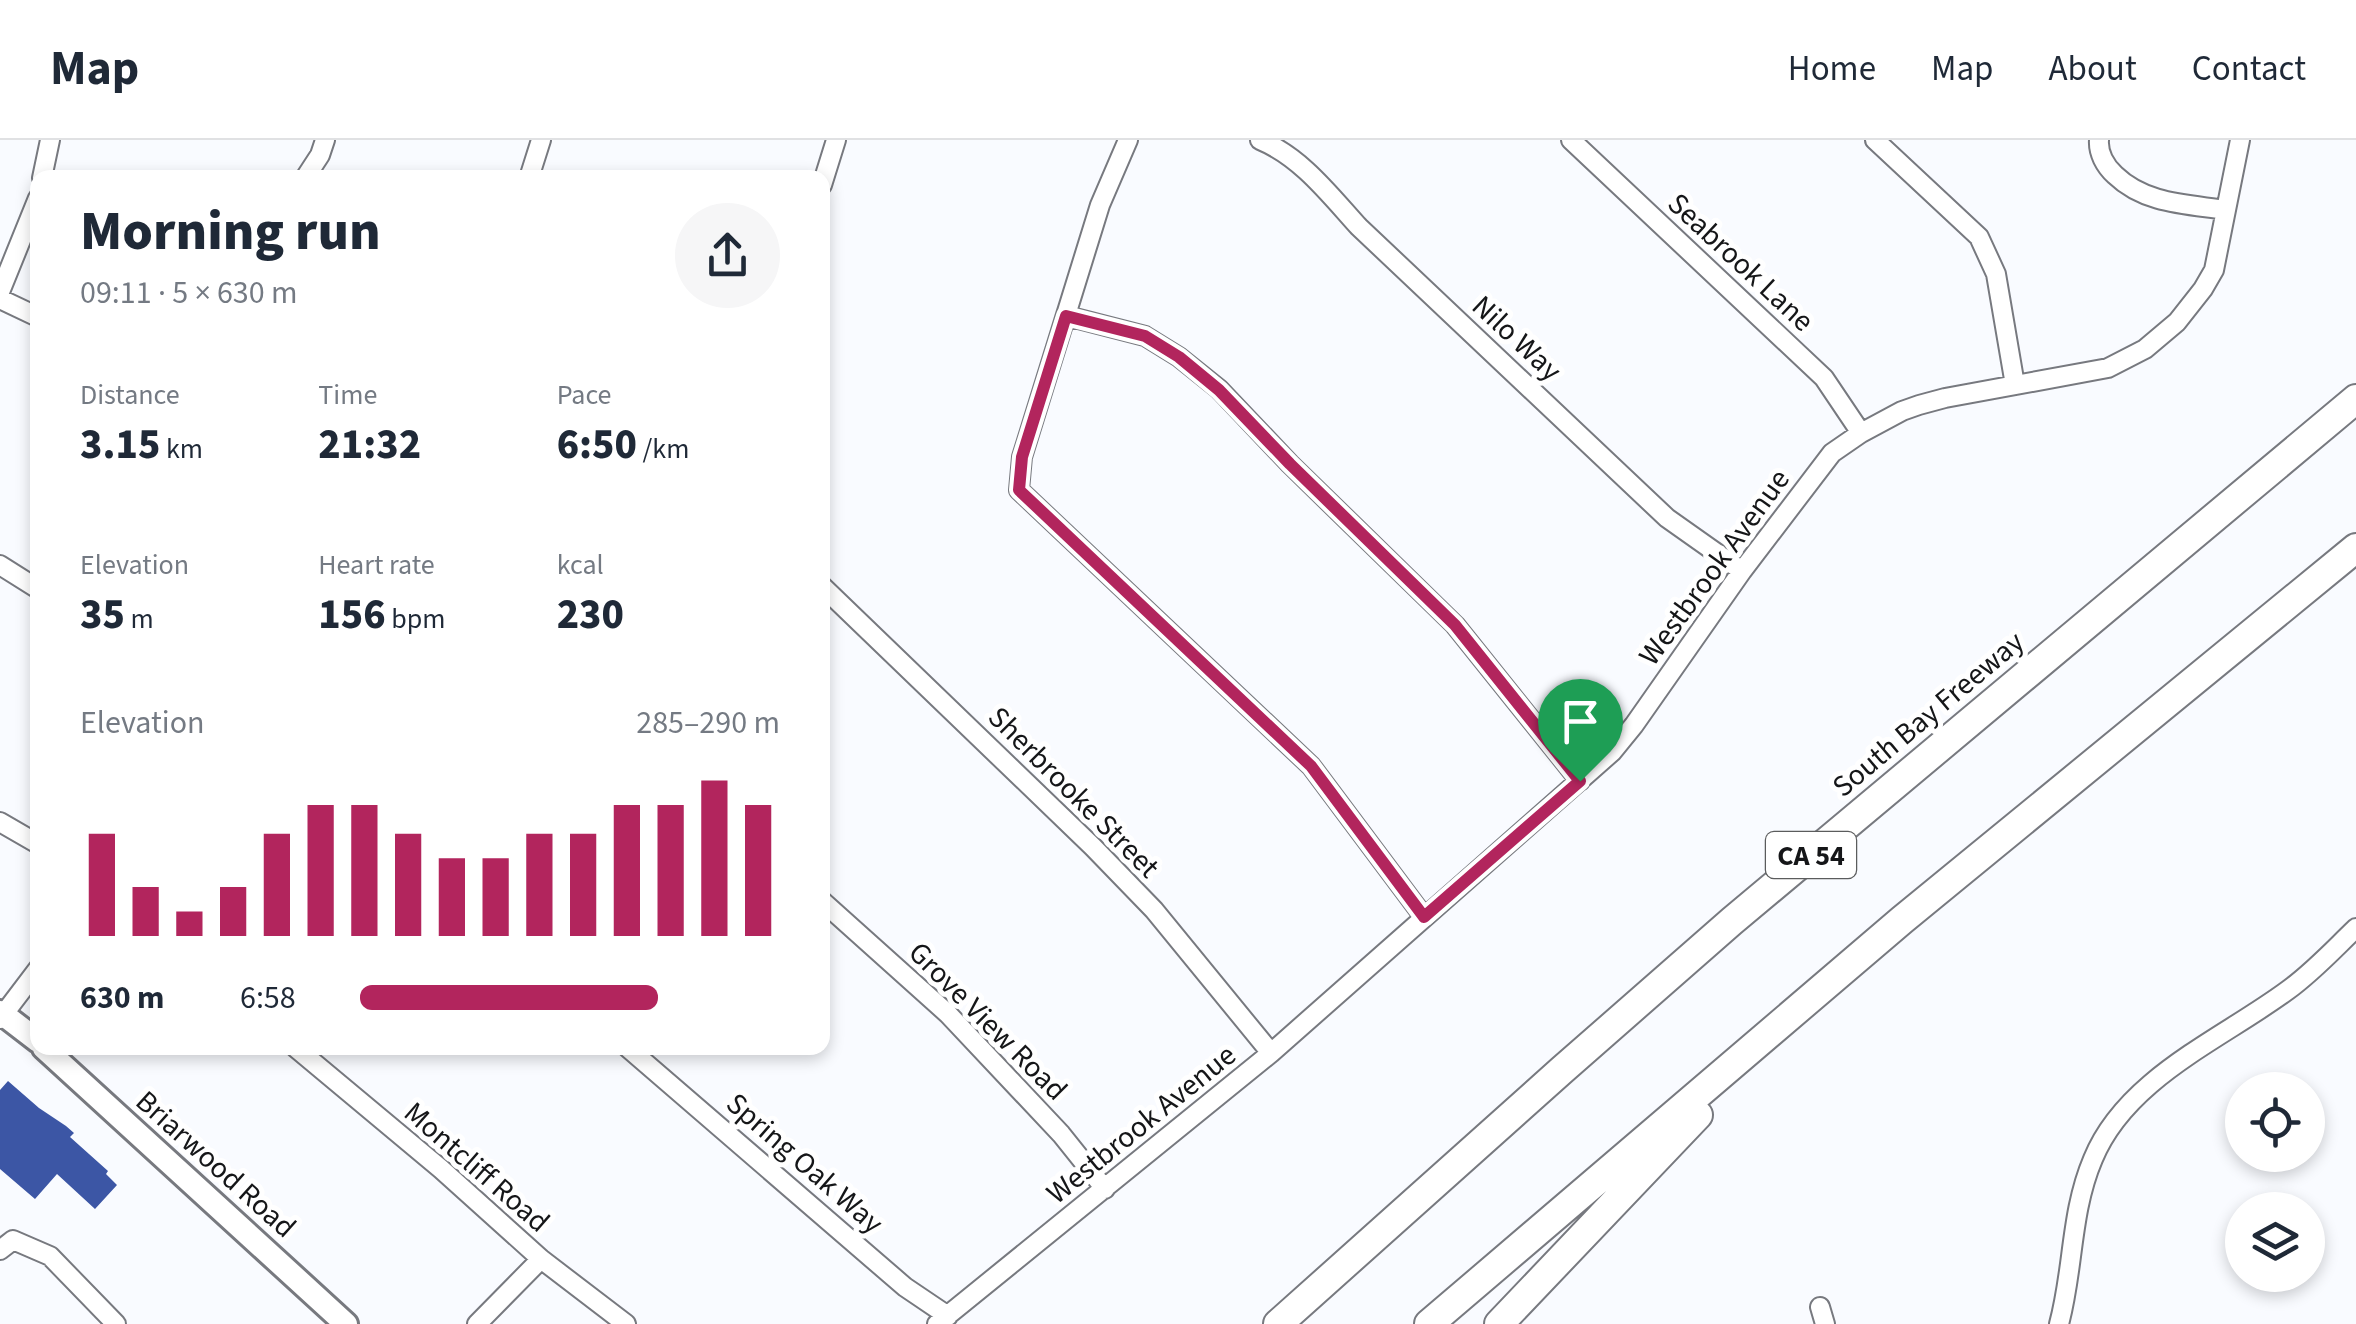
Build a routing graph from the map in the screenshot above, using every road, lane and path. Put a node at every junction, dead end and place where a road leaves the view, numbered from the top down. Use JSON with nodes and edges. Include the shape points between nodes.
{"nodes":[{"id":1,"x":50,"y":140,"type":"edge"},
{"id":2,"x":325,"y":140,"type":"edge"},
{"id":3,"x":541,"y":140,"type":"edge"},
{"id":4,"x":836,"y":140,"type":"edge"},
{"id":5,"x":1128,"y":140,"type":"edge"},
{"id":6,"x":1260,"y":140,"type":"edge"},
{"id":7,"x":1571,"y":140,"type":"edge"},
{"id":8,"x":1875,"y":140,"type":"edge"},
{"id":9,"x":2099,"y":140,"type":"edge"},
{"id":10,"x":2240,"y":140,"type":"edge"},
{"id":11,"x":44,"y":170,"type":"edge"},
{"id":12,"x":310,"y":170,"type":"edge"},
{"id":13,"x":532,"y":170,"type":"edge"},
{"id":14,"x":827,"y":170,"type":"edge"},
{"id":15,"x":2226,"y":210,"type":"junction"},
{"id":16,"x":30,"y":219,"type":"edge"},
{"id":17,"x":0,"y":296,"type":"edge"},
{"id":18,"x":30,"y":312,"type":"edge"},
{"id":19,"x":1066,"y":316,"type":"junction"},
{"id":20,"x":2015,"y":385,"type":"junction"},
{"id":21,"x":2356,"y":399,"type":"edge"},
{"id":22,"x":1862,"y":433,"type":"junction"},
{"id":23,"x":2356,"y":548,"type":"edge"},
{"id":24,"x":0,"y":565,"type":"edge"},
{"id":25,"x":1742,"y":571,"type":"junction"},
{"id":26,"x":30,"y":584,"type":"edge"},
{"id":27,"x":830,"y":594,"type":"edge"},
{"id":28,"x":1580,"y":781,"type":"junction"},
{"id":29,"x":0,"y":822,"type":"edge"},
{"id":30,"x":30,"y":839,"type":"edge"},
{"id":31,"x":830,"y":908,"type":"edge"},
{"id":32,"x":1424,"y":917,"type":"junction"},
{"id":33,"x":2356,"y":928,"type":"edge"},
{"id":34,"x":30,"y":978,"type":"edge"},
{"id":35,"x":1804,"y":1003,"type":"junction"},
{"id":36,"x":1,"y":1016,"type":"edge"},
{"id":37,"x":30,"y":1035,"type":"edge"},
{"id":38,"x":1271,"y":1053,"type":"junction"},
{"id":39,"x":52,"y":1055,"type":"edge"},
{"id":40,"x":304,"y":1055,"type":"edge"},
{"id":41,"x":636,"y":1055,"type":"edge"},
{"id":42,"x":1105,"y":1189,"type":"junction"},
{"id":43,"x":4,"y":1239,"type":"edge"},
{"id":44,"x":541,"y":1259,"type":"junction"},
{"id":45,"x":943,"y":1320,"type":"edge"},
{"id":46,"x":116,"y":1324,"type":"edge"},
{"id":47,"x":346,"y":1324,"type":"edge"},
{"id":48,"x":477,"y":1324,"type":"edge"},
{"id":49,"x":626,"y":1324,"type":"edge"},
{"id":50,"x":1278,"y":1324,"type":"edge"},
{"id":51,"x":1429,"y":1324,"type":"edge"},
{"id":52,"x":1498,"y":1324,"type":"edge"},
{"id":53,"x":2060,"y":1324,"type":"edge"}],
"edges":[{"from":1,"to":11,"type":"street"},
{"from":2,"to":12,"type":"street"},
{"from":3,"to":13,"type":"street"},
{"from":4,"to":14,"type":"street"},
{"from":5,"to":19,"type":"street"},
{"from":6,"to":25,"type":"street","name":"Nilo Way","via":[[1312,175],[1666,518]]},
{"from":7,"to":22,"type":"street","name":"Seabrook Lane","via":[[1824,378]]},
{"from":8,"to":20,"type":"street","via":[[1979,237],[1996,274]]},
{"from":9,"to":15,"type":"street","via":[[2108,168],[2127,186],[2158,200]]},
{"from":10,"to":15,"type":"street","name":"Westbrook Avenue"},
{"from":15,"to":20,"type":"street","name":"Westbrook Avenue","via":[[2214,270],[2162,336],[2108,368]]},
{"from":16,"to":17,"type":"street"},
{"from":17,"to":18,"type":"street"},
{"from":19,"to":28,"type":"street","via":[[1145,336],[1219,390],[1455,625]]},
{"from":19,"to":32,"type":"street","via":[[1022,457],[1019,490],[1311,766]]},
{"from":20,"to":22,"type":"street","name":"Westbrook Avenue","via":[[1919,405]]},
{"from":21,"to":50,"type":"highway","name":"South Bay Freeway","number":"CA 54","via":[[1732,921]]},
{"from":22,"to":25,"type":"street","name":"Westbrook Avenue","via":[[1832,453]]},
{"from":23,"to":35,"type":"highway"},
{"from":24,"to":26,"type":"street"},
{"from":25,"to":28,"type":"street","name":"Westbrook Avenue","via":[[1634,726]]},
{"from":27,"to":38,"type":"street","name":"Sherbrooke Street","via":[[1142,897]]},
{"from":28,"to":32,"type":"street","name":"Westbrook Avenue"},
{"from":29,"to":30,"type":"street"},
{"from":31,"to":42,"type":"street","name":"Grove View Road","via":[[948,1014]]},
{"from":32,"to":38,"type":"street","name":"Westbrook Avenue"},
{"from":33,"to":53,"type":"street","via":[[2286,991],[2150,1082],[2113,1125],[2079,1200]]},
{"from":34,"to":36,"type":"street"},
{"from":35,"to":51,"type":"highway"},
{"from":35,"to":52,"type":"highway"},
{"from":36,"to":37,"type":"main road"},
{"from":38,"to":42,"type":"street","name":"Westbrook Avenue"},
{"from":39,"to":47,"type":"main road","name":"Briarwood Road"},
{"from":40,"to":44,"type":"street","name":"Montcliff Road"},
{"from":41,"to":45,"type":"street","name":"Spring Oak Way"},
{"from":42,"to":45,"type":"street","name":"Westbrook Avenue"},
{"from":43,"to":46,"type":"street","via":[[50,1256]]},
{"from":44,"to":48,"type":"street"},
{"from":44,"to":49,"type":"street","name":"Montcliff Road"}]}
